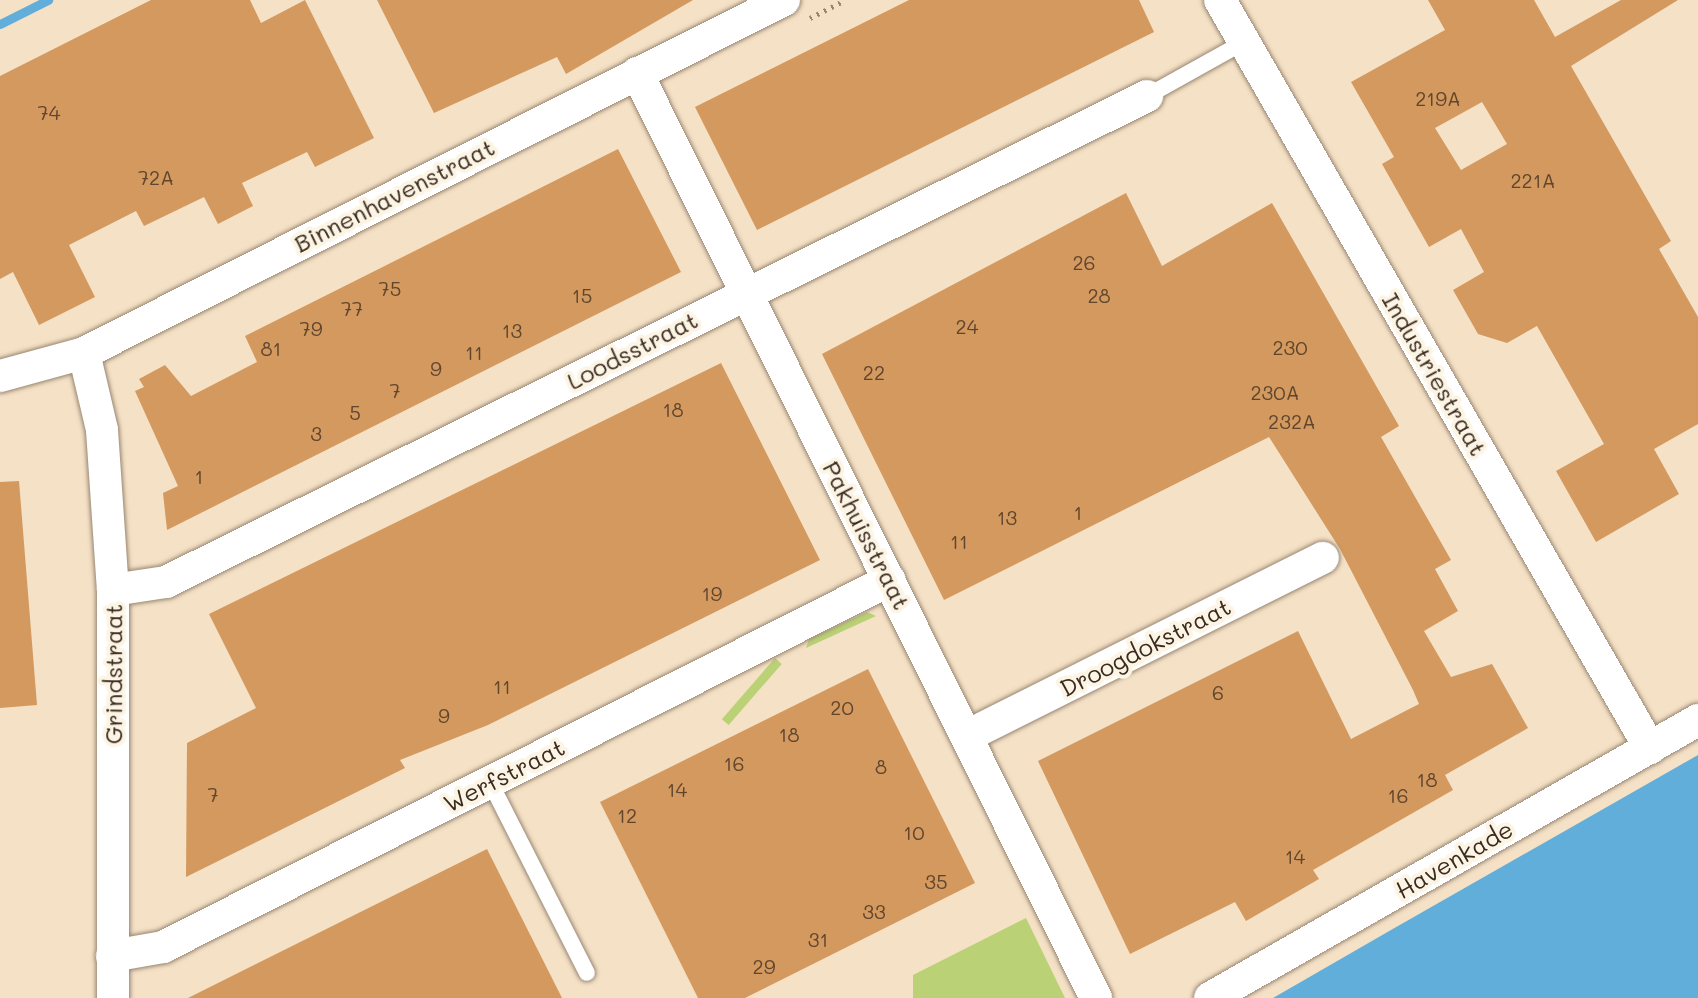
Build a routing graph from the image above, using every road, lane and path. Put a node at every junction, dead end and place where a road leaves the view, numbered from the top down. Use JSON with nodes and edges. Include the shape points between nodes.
{"nodes":[{"id":1,"x":784,"y":0,"type":"edge"},
{"id":2,"x":1220,"y":0,"type":"edge"},
{"id":3,"x":1244,"y":42,"type":"junction"},
{"id":4,"x":637,"y":73,"type":"junction"},
{"id":5,"x":1147,"y":96,"type":"joint"},
{"id":6,"x":746,"y":294,"type":"junction"},
{"id":7,"x":84,"y":353,"type":"junction"},
{"id":8,"x":0,"y":376,"type":"edge"},
{"id":9,"x":1323,"y":558,"type":"dead end"},
{"id":10,"x":890,"y":580,"type":"junction"},
{"id":11,"x":113,"y":590,"type":"junction"},
{"id":12,"x":1698,"y":720,"type":"edge"},
{"id":13,"x":967,"y":736,"type":"junction"},
{"id":14,"x":1650,"y":748,"type":"junction"},
{"id":15,"x":490,"y":782,"type":"junction"},
{"id":16,"x":112,"y":956,"type":"junction"},
{"id":17,"x":587,"y":973,"type":"dead end"},
{"id":18,"x":113,"y":998,"type":"edge"},
{"id":19,"x":1096,"y":998,"type":"edge"},
{"id":20,"x":1210,"y":998,"type":"edge"}],
"edges":[{"from":1,"to":4,"type":"street","name":"Binnenhavenstraat"},
{"from":2,"to":3,"type":"street","name":"Industriestraat"},
{"from":3,"to":5,"type":"lane"},
{"from":3,"to":14,"type":"street","name":"Industriestraat"},
{"from":4,"to":6,"type":"street","name":"Pakhuisstraat"},
{"from":4,"to":7,"type":"street","name":"Binnenhavenstraat"},
{"from":5,"to":6,"type":"street","name":"Loodsstraat"},
{"from":6,"to":10,"type":"street","name":"Pakhuisstraat"},
{"from":6,"to":11,"type":"street","name":"Loodsstraat","via":[[166,582]]},
{"from":7,"to":8,"type":"street","name":"Binnenhavenstraat"},
{"from":7,"to":11,"type":"street","name":"Grindstraat","via":[[102,430]]},
{"from":9,"to":13,"type":"street","name":"Droogdokstraat"},
{"from":10,"to":13,"type":"street","name":"Pakhuisstraat"},
{"from":10,"to":15,"type":"street","name":"Werfstraat"},
{"from":11,"to":16,"type":"street","name":"Grindstraat"},
{"from":12,"to":14,"type":"street","name":"Havenkade"},
{"from":13,"to":19,"type":"street","name":"Pakhuisstraat"},
{"from":14,"to":20,"type":"street","name":"Havenkade"},
{"from":15,"to":16,"type":"street","name":"Werfstraat","via":[[163,947]]},
{"from":15,"to":17,"type":"lane"},
{"from":16,"to":18,"type":"street","name":"Grindstraat"}]}
